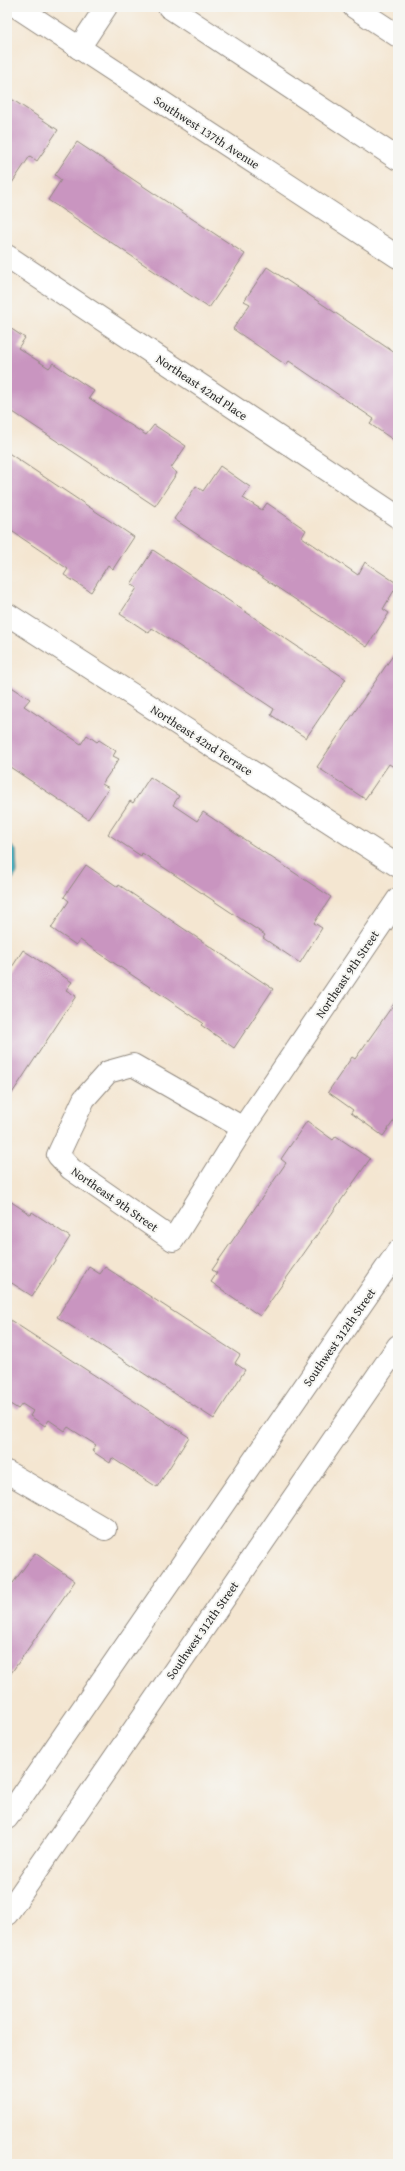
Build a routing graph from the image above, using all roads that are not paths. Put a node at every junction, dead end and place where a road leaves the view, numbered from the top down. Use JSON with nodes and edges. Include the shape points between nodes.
{"nodes":[{"id":1,"x":17,"y":7,"type":"edge"},
{"id":2,"x":106,"y":7,"type":"edge"},
{"id":3,"x":169,"y":7,"type":"edge"},
{"id":4,"x":354,"y":7,"type":"edge"},
{"id":5,"x":398,"y":36,"type":"edge"},
{"id":6,"x":79,"y":48,"type":"junction"},
{"id":7,"x":398,"y":159,"type":"edge"},
{"id":8,"x":7,"y":256,"type":"edge"},
{"id":9,"x":398,"y":257,"type":"edge"},
{"id":10,"x":398,"y":517,"type":"edge"},
{"id":11,"x":7,"y":614,"type":"edge"},
{"id":12,"x":398,"y":866,"type":"edge"},
{"id":13,"x":398,"y":899,"type":"edge"},
{"id":14,"x":243,"y":1128,"type":"junction"},
{"id":15,"x":398,"y":1251,"type":"edge"},
{"id":16,"x":398,"y":1346,"type":"edge"},
{"id":17,"x":7,"y":1472,"type":"edge"},
{"id":18,"x":104,"y":1529,"type":"dead end"},
{"id":19,"x":7,"y":1818,"type":"edge"},
{"id":20,"x":7,"y":1914,"type":"edge"}],
"edges":[{"from":1,"to":6,"type":"main road","name":"Southwest 137th Avenue"},
{"from":2,"to":6,"type":"main road"},
{"from":3,"to":7,"type":"main road"},
{"from":4,"to":5,"type":"main road"},
{"from":6,"to":9,"type":"main road","name":"Southwest 137th Avenue"},
{"from":8,"to":10,"type":"main road","name":"Northeast 42nd Place"},
{"from":11,"to":12,"type":"main road","name":"Northeast 42nd Terrace"},
{"from":13,"to":14,"type":"main road","name":"Northeast 9th Street"},
{"from":14,"to":14,"type":"main road","name":"Northeast 9th Street","via":[[173,1240],[71,1169],[58,1155],[84,1099],[108,1072],[133,1065]]},
{"from":15,"to":19,"type":"main road","name":"Southwest 312th Street"},
{"from":16,"to":20,"type":"main road","name":"Southwest 312th Street"},
{"from":17,"to":18,"type":"main road"}]}
